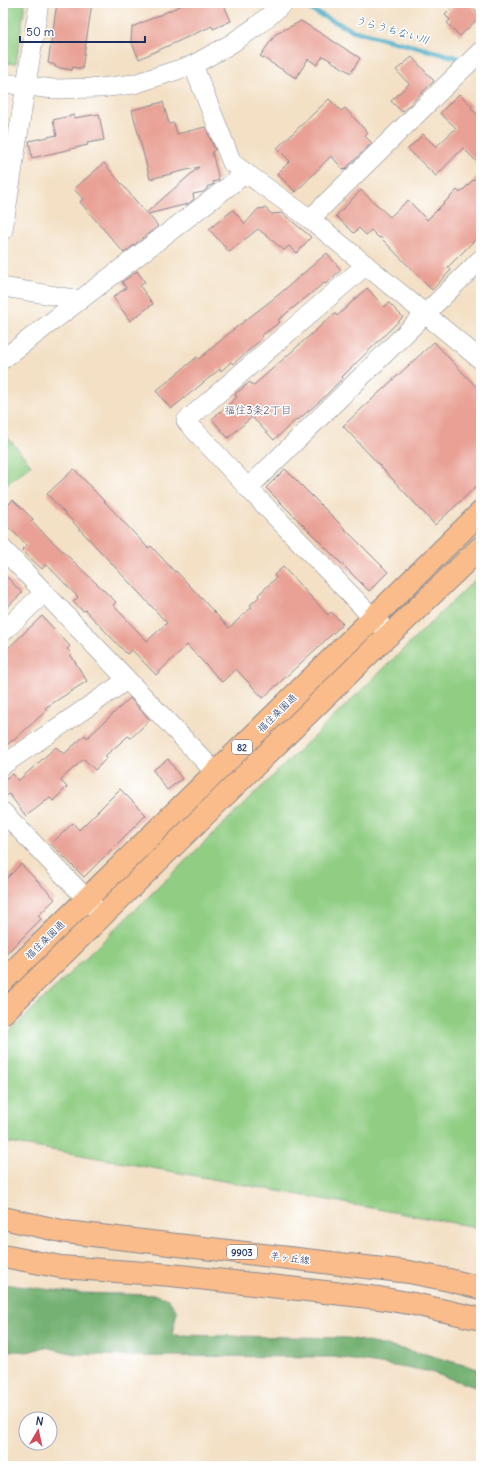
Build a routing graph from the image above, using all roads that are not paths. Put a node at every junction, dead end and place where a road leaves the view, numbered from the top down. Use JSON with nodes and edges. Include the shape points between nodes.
{"nodes":[{"id":1,"x":39,"y":3,"type":"edge"},
{"id":2,"x":283,"y":4,"type":"edge"},
{"id":3,"x":481,"y":52,"type":"edge"},
{"id":4,"x":193,"y":65,"type":"junction"},
{"id":5,"x":3,"y":83,"type":"edge"},
{"id":6,"x":27,"y":87,"type":"junction"},
{"id":7,"x":246,"y":173,"type":"junction"},
{"id":8,"x":310,"y":219,"type":"junction"},
{"id":9,"x":3,"y":230,"type":"edge"},
{"id":10,"x":481,"y":259,"type":"edge"},
{"id":11,"x":366,"y":265,"type":"junction"},
{"id":12,"x":3,"y":286,"type":"edge"},
{"id":13,"x":80,"y":300,"type":"junction"},
{"id":14,"x":425,"y":314,"type":"junction"},
{"id":15,"x":3,"y":359,"type":"edge"},
{"id":16,"x":481,"y":360,"type":"edge"},
{"id":17,"x":248,"y":488,"type":"junction"},
{"id":18,"x":481,"y":512,"type":"edge"},
{"id":19,"x":481,"y":547,"type":"edge"},
{"id":20,"x":3,"y":549,"type":"edge"},
{"id":21,"x":44,"y":593,"type":"junction"},
{"id":22,"x":374,"y":619,"type":"junction"},
{"id":23,"x":3,"y":632,"type":"edge"},
{"id":24,"x":390,"y":634,"type":"junction"},
{"id":25,"x":127,"y":680,"type":"junction"},
{"id":26,"x":3,"y":765,"type":"edge"},
{"id":27,"x":216,"y":773,"type":"junction"},
{"id":28,"x":3,"y":812,"type":"edge"},
{"id":29,"x":86,"y":900,"type":"junction"},
{"id":30,"x":103,"y":916,"type":"junction"},
{"id":31,"x":3,"y":981,"type":"edge"},
{"id":32,"x":3,"y":1013,"type":"edge"},
{"id":33,"x":3,"y":1218,"type":"edge"},
{"id":34,"x":3,"y":1256,"type":"edge"},
{"id":35,"x":481,"y":1288,"type":"edge"},
{"id":36,"x":481,"y":1319,"type":"edge"}],
"edges":[{"from":1,"to":6,"type":"street"},
{"from":2,"to":4,"type":"street","via":[[229,45]]},
{"from":3,"to":8,"type":"street"},
{"from":4,"to":6,"type":"street","via":[[127,84],[53,89]]},
{"from":4,"to":7,"type":"street","via":[[232,163]]},
{"from":5,"to":6,"type":"street"},
{"from":6,"to":9,"type":"street"},
{"from":7,"to":8,"type":"street"},
{"from":7,"to":13,"type":"street"},
{"from":8,"to":11,"type":"street"},
{"from":10,"to":14,"type":"street"},
{"from":11,"to":14,"type":"street"},
{"from":11,"to":17,"type":"street","via":[[186,420]]},
{"from":12,"to":13,"type":"street"},
{"from":13,"to":15,"type":"street"},
{"from":14,"to":16,"type":"street"},
{"from":14,"to":17,"type":"street"},
{"from":17,"to":22,"type":"street"},
{"from":18,"to":22,"type":"main road","name":"福住桑園通","number":"82"},
{"from":19,"to":24,"type":"main road","number":"82"},
{"from":20,"to":21,"type":"street"},
{"from":21,"to":23,"type":"street"},
{"from":21,"to":25,"type":"street"},
{"from":22,"to":24,"type":"street"},
{"from":22,"to":27,"type":"main road","name":"福住桑園通","number":"82"},
{"from":24,"to":30,"type":"main road","number":"82"},
{"from":25,"to":26,"type":"street"},
{"from":25,"to":27,"type":"street"},
{"from":27,"to":29,"type":"main road","name":"福住桑園通","number":"82"},
{"from":28,"to":29,"type":"street"},
{"from":29,"to":30,"type":"street"},
{"from":29,"to":31,"type":"main road","name":"福住桑園通","number":"82"},
{"from":30,"to":32,"type":"main road","number":"82"},
{"from":33,"to":35,"type":"main road","name":"羊ヶ丘線","number":"9903","via":[[66,1232],[409,1272]]},
{"from":34,"to":36,"type":"main road","via":[[61,1267],[170,1275],[379,1298]]}]}
